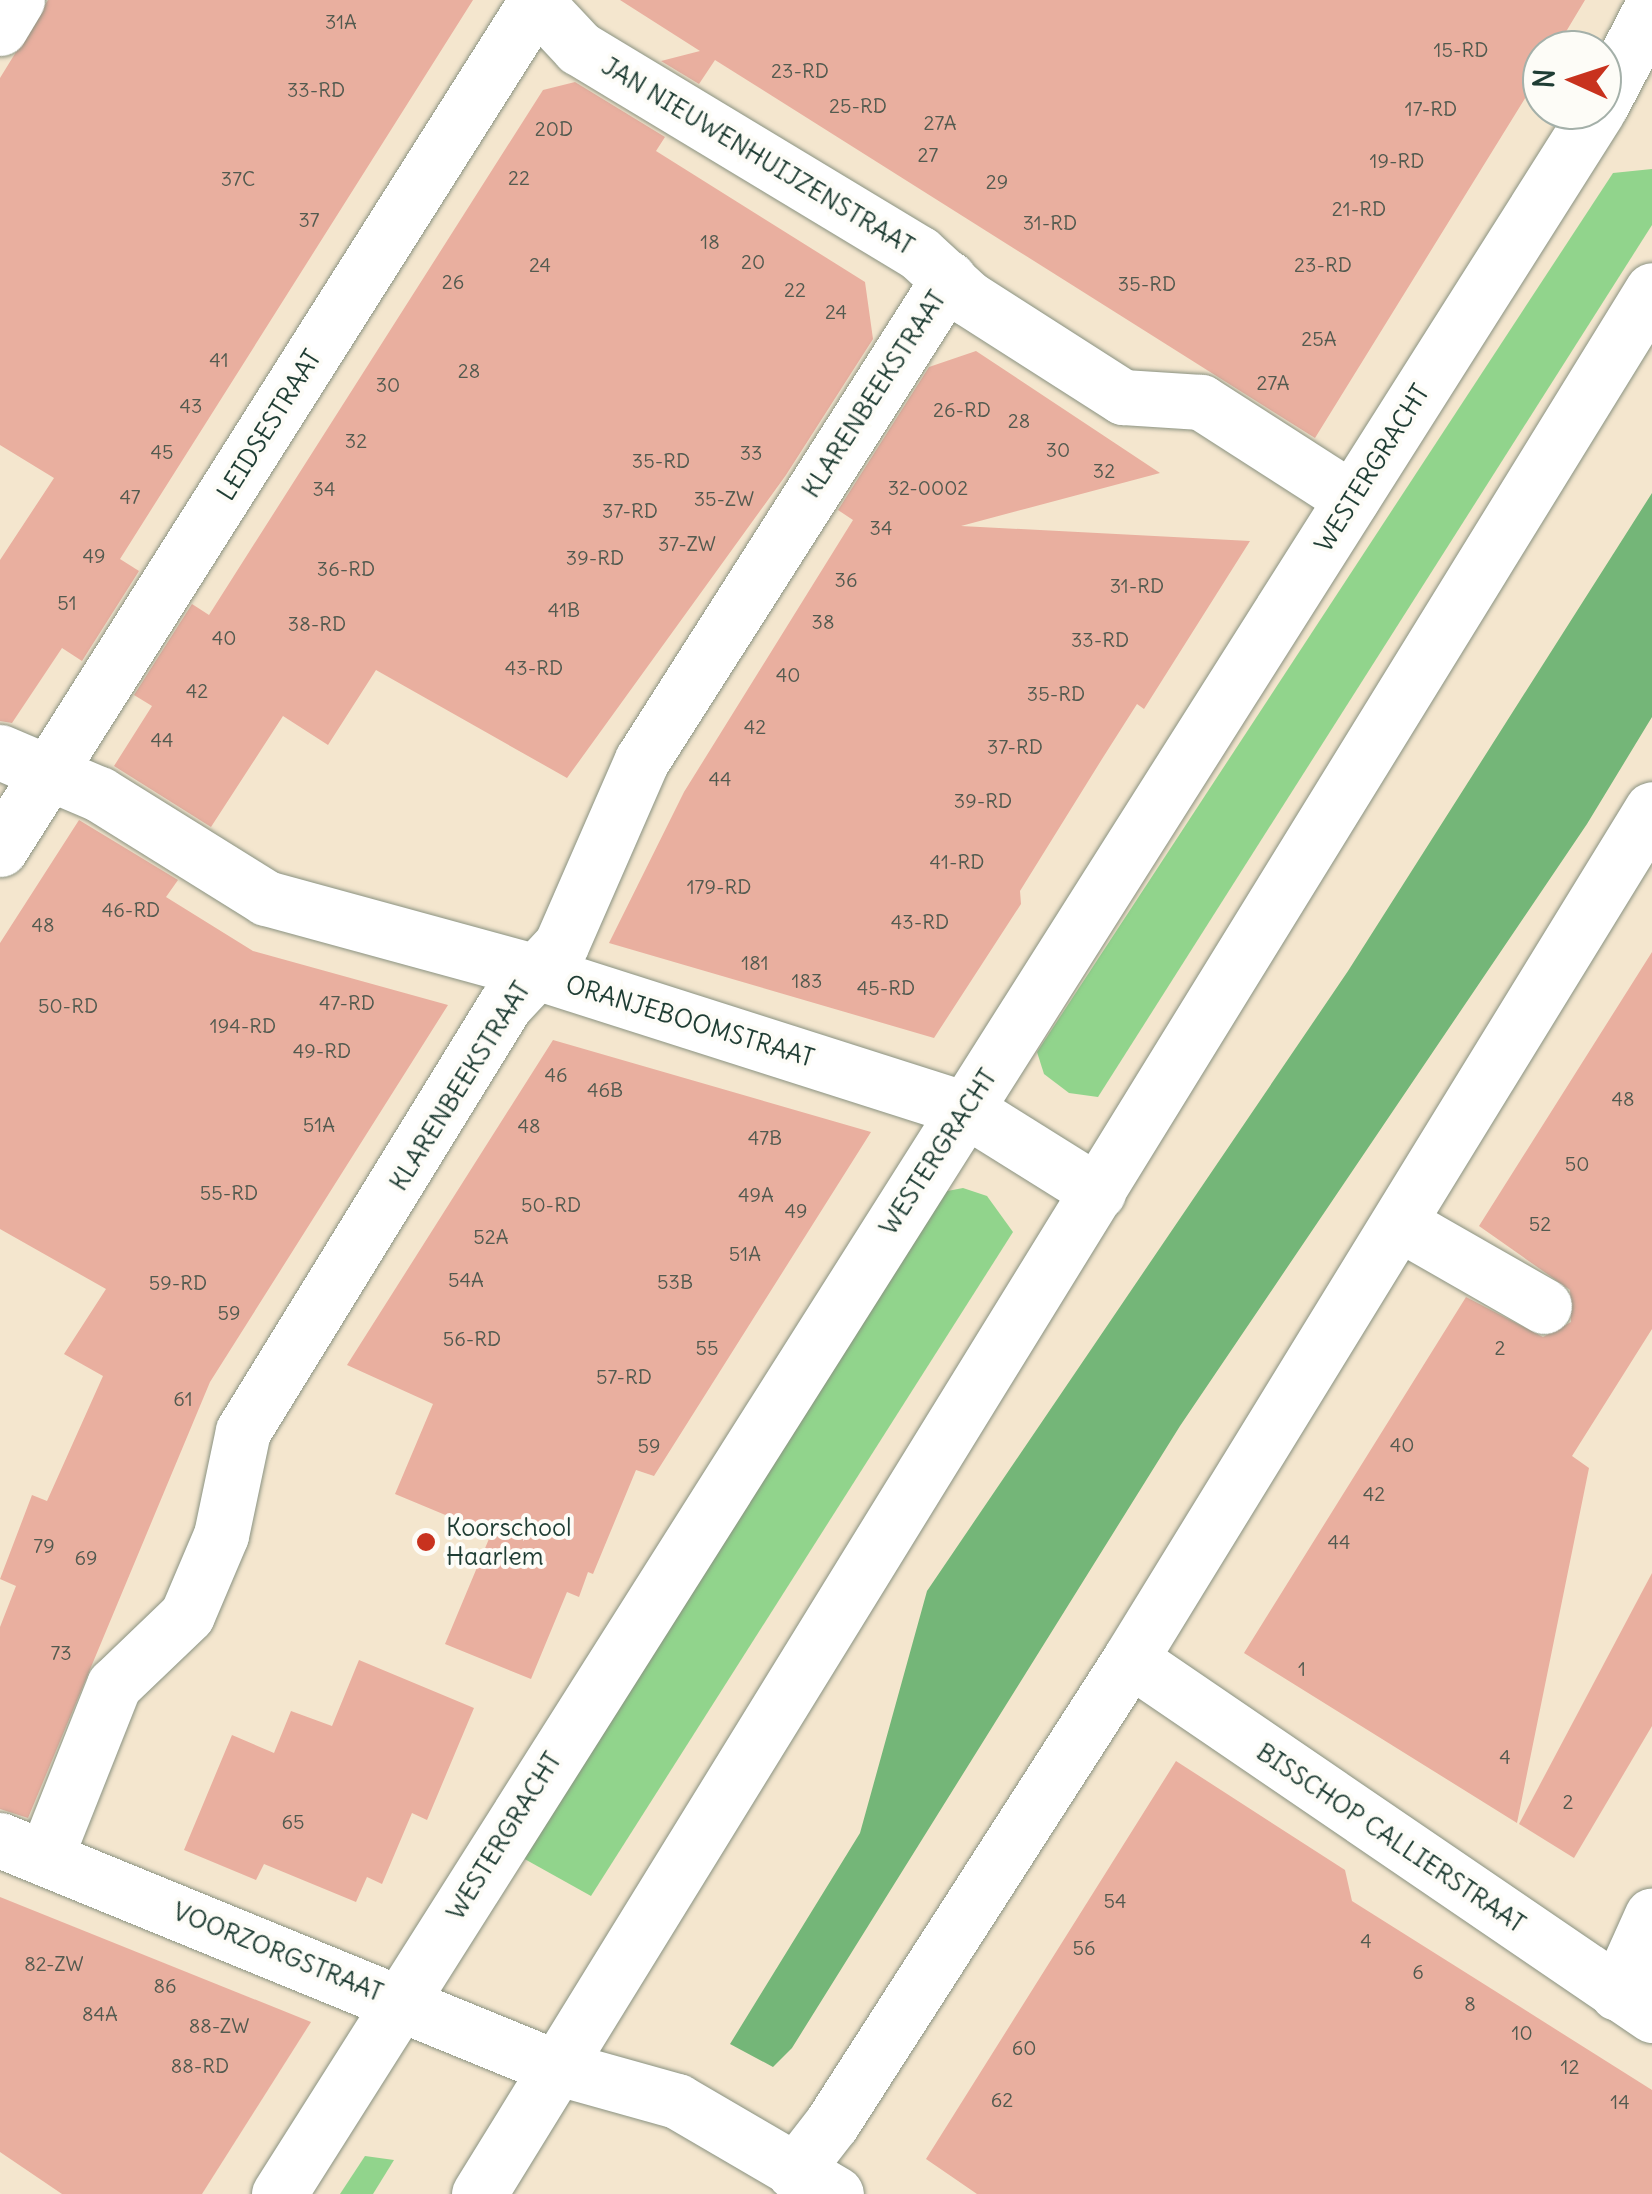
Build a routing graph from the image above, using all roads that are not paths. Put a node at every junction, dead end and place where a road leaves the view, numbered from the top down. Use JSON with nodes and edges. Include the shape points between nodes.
{"nodes":[{"id":1,"x":17,"y":0,"type":"edge"},
{"id":2,"x":535,"y":1,"type":"edge"},
{"id":3,"x":0,"y":28,"type":"edge"},
{"id":4,"x":1646,"y":39,"type":"edge"},
{"id":5,"x":1622,"y":74,"type":"edge"},
{"id":6,"x":1585,"y":130,"type":"edge"},
{"id":7,"x":949,"y":278,"type":"junction"},
{"id":8,"x":1652,"y":290,"type":"edge"},
{"id":9,"x":1352,"y":498,"type":"junction"},
{"id":10,"x":24,"y":762,"type":"edge"},
{"id":11,"x":1652,"y":809,"type":"edge"},
{"id":12,"x":0,"y":849,"type":"edge"},
{"id":13,"x":533,"y":971,"type":"junction"},
{"id":14,"x":965,"y":1110,"type":"junction"},
{"id":15,"x":1098,"y":1192,"type":"junction"},
{"id":16,"x":1399,"y":1223,"type":"junction"},
{"id":17,"x":1544,"y":1306,"type":"dead end"},
{"id":18,"x":1130,"y":1659,"type":"junction"},
{"id":19,"x":23,"y":1849,"type":"edge"},
{"id":20,"x":1652,"y":1915,"type":"edge"},
{"id":21,"x":400,"y":2000,"type":"junction"},
{"id":22,"x":1634,"y":2004,"type":"edge"},
{"id":23,"x":555,"y":2067,"type":"junction"},
{"id":24,"x":815,"y":2183,"type":"edge"},
{"id":25,"x":278,"y":2194,"type":"edge"},
{"id":26,"x":479,"y":2194,"type":"edge"}],
"edges":[{"from":1,"to":3,"type":"street"},
{"from":2,"to":7,"type":"street","name":"JAN NIEUWENHUIJZENSTRAAT","via":[[578,48],[827,195]]},
{"from":2,"to":10,"type":"street","name":"LEIDSESTRAAT"},
{"from":4,"to":5,"type":"street"},
{"from":6,"to":9,"type":"street","name":"WESTERGRACHT"},
{"from":7,"to":9,"type":"street","name":"JAN NIEUWENHUIJZENSTRAAT","via":[[968,298],[1123,396],[1201,402]]},
{"from":7,"to":13,"type":"street","name":"KLARENBEEKSTRAAT","via":[[642,760],[562,945]]},
{"from":8,"to":15,"type":"street"},
{"from":9,"to":14,"type":"street","name":"WESTERGRACHT"},
{"from":10,"to":12,"type":"street","name":"LEIDSESTRAAT"},
{"from":10,"to":13,"type":"street","name":"ORANJEBOOMSTRAAT","via":[[98,794],[266,898]]},
{"from":11,"to":16,"type":"street"},
{"from":13,"to":14,"type":"street","name":"ORANJEBOOMSTRAAT"},
{"from":13,"to":19,"type":"street","name":"KLARENBEEKSTRAAT","via":[[504,1005],[243,1432],[221,1535],[187,1615],[114,1685]]},
{"from":14,"to":15,"type":"street","name":"ORANJEBOOMSTRAAT"},
{"from":14,"to":21,"type":"street","name":"WESTERGRACHT"},
{"from":15,"to":23,"type":"street"},
{"from":16,"to":17,"type":"street"},
{"from":16,"to":18,"type":"street"},
{"from":18,"to":22,"type":"street","name":"BISSCHOP CALLIERSTRAAT"},
{"from":18,"to":24,"type":"street","via":[[832,2123]]},
{"from":19,"to":21,"type":"street","name":"VOORZORGSTRAAT"},
{"from":20,"to":22,"type":"street"},
{"from":21,"to":23,"type":"street","name":"VOORZORGSTRAAT"},
{"from":21,"to":25,"type":"street","name":"WESTERGRACHT"},
{"from":23,"to":24,"type":"street","name":"VOORZORGSTRAAT","via":[[676,2102]]},
{"from":23,"to":26,"type":"street"}]}
